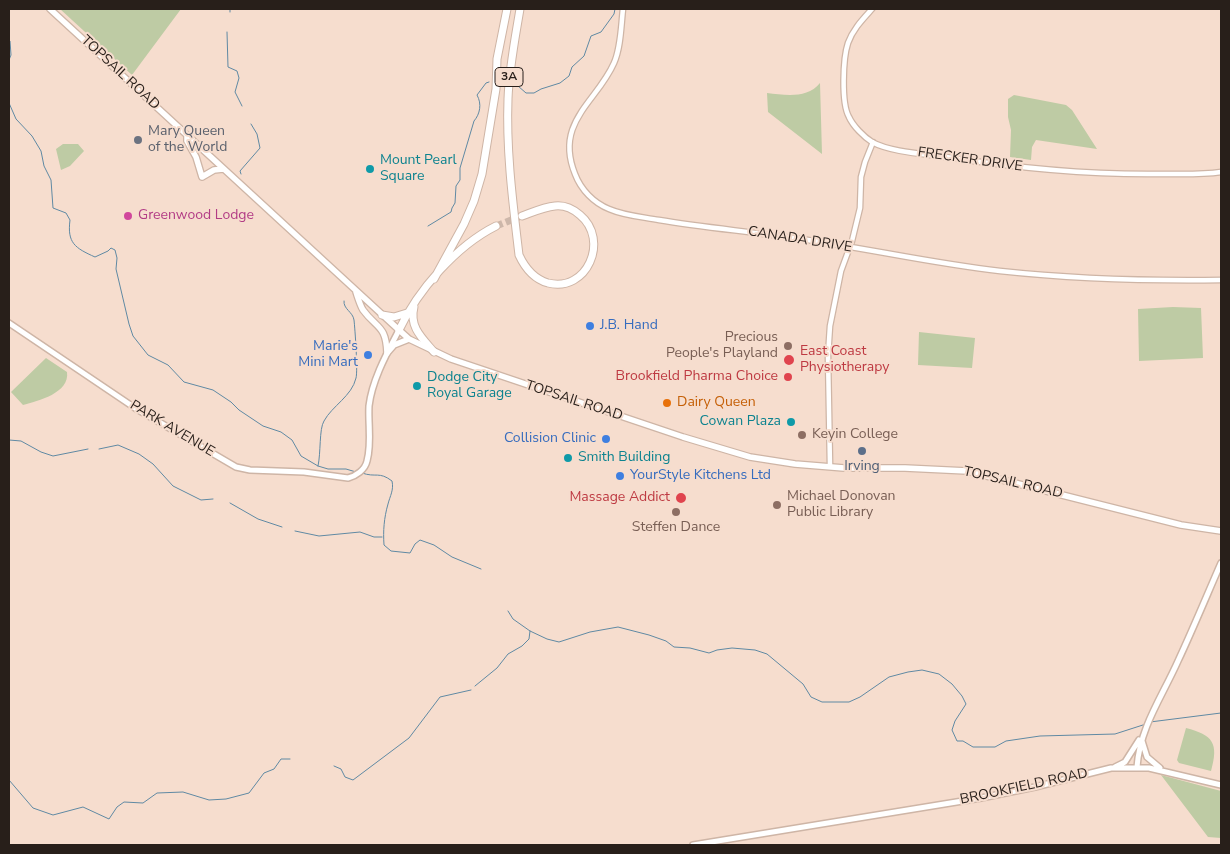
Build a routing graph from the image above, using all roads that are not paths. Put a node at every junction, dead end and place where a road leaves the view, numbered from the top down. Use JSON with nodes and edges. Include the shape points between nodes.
{"nodes":[{"id":1,"x":50,"y":9,"type":"edge"},
{"id":2,"x":507,"y":9,"type":"edge"},
{"id":3,"x":520,"y":9,"type":"edge"},
{"id":4,"x":623,"y":9,"type":"edge"},
{"id":5,"x":872,"y":9,"type":"edge"},
{"id":6,"x":187,"y":136,"type":"junction"},
{"id":7,"x":873,"y":142,"type":"junction"},
{"id":8,"x":223,"y":169,"type":"junction"},
{"id":9,"x":1221,"y":172,"type":"edge"},
{"id":10,"x":522,"y":216,"type":"tunnel mouth"},
{"id":11,"x":496,"y":226,"type":"tunnel mouth"},
{"id":12,"x":850,"y":248,"type":"junction"},
{"id":13,"x":434,"y":279,"type":"junction"},
{"id":14,"x":1221,"y":280,"type":"edge"},
{"id":15,"x":355,"y":290,"type":"junction"},
{"id":16,"x":415,"y":302,"type":"junction"},
{"id":17,"x":408,"y":313,"type":"junction"},
{"id":18,"x":382,"y":315,"type":"junction"},
{"id":19,"x":9,"y":323,"type":"edge"},
{"id":20,"x":399,"y":330,"type":"junction"},
{"id":21,"x":409,"y":339,"type":"junction"},
{"id":22,"x":434,"y":352,"type":"junction"},
{"id":23,"x":387,"y":353,"type":"junction"},
{"id":24,"x":830,"y":466,"type":"junction"},
{"id":25,"x":1221,"y":531,"type":"edge"},
{"id":26,"x":1221,"y":563,"type":"edge"},
{"id":27,"x":1142,"y":736,"type":"junction"},
{"id":28,"x":1137,"y":767,"type":"junction"},
{"id":29,"x":1111,"y":768,"type":"junction"},
{"id":30,"x":1166,"y":771,"type":"junction"},
{"id":31,"x":1221,"y":785,"type":"edge"},
{"id":32,"x":692,"y":845,"type":"edge"}],
"edges":[{"from":1,"to":6,"type":"main road","name":"TOPSAIL ROAD"},
{"from":2,"to":13,"type":"highway","number":"3A","via":[[478,190],[464,224]]},
{"from":3,"to":10,"type":"highway","number":"3A","via":[[509,78],[509,146],[518,255],[542,281],[557,285],[582,274],[594,252],[593,235],[584,219],[565,206]]},
{"from":4,"to":12,"type":"street","name":"CANADA DRIVE","via":[[614,64],[582,109],[570,141],[574,171],[589,196],[600,205],[627,215]]},
{"from":5,"to":7,"type":"street","name":"FRECKER DRIVE","via":[[856,27],[848,43],[844,60],[844,93],[848,116]]},
{"from":6,"to":8,"type":"main road","name":"TOPSAIL ROAD"},
{"from":6,"to":8,"type":"main road","via":[[202,177]]},
{"from":7,"to":9,"type":"street","name":"FRECKER DRIVE","via":[[914,153],[1083,173],[1204,175]]},
{"from":7,"to":12,"type":"street","via":[[861,177],[860,208]]},
{"from":8,"to":15,"type":"main road","name":"TOPSAIL ROAD"},
{"from":11,"to":13,"type":"highway","via":[[474,239]]},
{"from":12,"to":14,"type":"street","name":"CANADA DRIVE","via":[[1059,277]]},
{"from":12,"to":24,"type":"street","via":[[840,271],[830,326]]},
{"from":13,"to":16,"type":"highway"},
{"from":15,"to":18,"type":"main road","name":"TOPSAIL ROAD"},
{"from":15,"to":23,"type":"main road","via":[[362,310],[382,328]]},
{"from":16,"to":17,"type":"highway"},
{"from":16,"to":22,"type":"highway","via":[[412,320],[415,328]]},
{"from":17,"to":18,"type":"highway","via":[[394,317]]},
{"from":17,"to":20,"type":"highway"},
{"from":18,"to":20,"type":"main road","name":"TOPSAIL ROAD"},
{"from":19,"to":23,"type":"main road","name":"PARK AVENUE","via":[[135,408],[236,466],[348,478],[364,468],[367,461],[369,406]]},
{"from":20,"to":21,"type":"main road","name":"TOPSAIL ROAD"},
{"from":20,"to":23,"type":"main road"},
{"from":21,"to":22,"type":"main road","name":"TOPSAIL ROAD"},
{"from":21,"to":23,"type":"main road","via":[[394,344]]},
{"from":22,"to":24,"type":"main road","name":"TOPSAIL ROAD","via":[[731,452],[788,463]]},
{"from":24,"to":25,"type":"main road","name":"TOPSAIL ROAD","via":[[967,471],[1181,525]]},
{"from":26,"to":27,"type":"main road"},
{"from":27,"to":28,"type":"main road"},
{"from":27,"to":29,"type":"main road","via":[[1125,762]]},
{"from":27,"to":30,"type":"main road","via":[[1146,757]]},
{"from":28,"to":29,"type":"main road","name":"BROOKFIELD ROAD"},
{"from":28,"to":30,"type":"main road","name":"BROOKFIELD ROAD"},
{"from":29,"to":32,"type":"main road","name":"BROOKFIELD ROAD","via":[[981,798]]},
{"from":30,"to":31,"type":"main road"}]}
